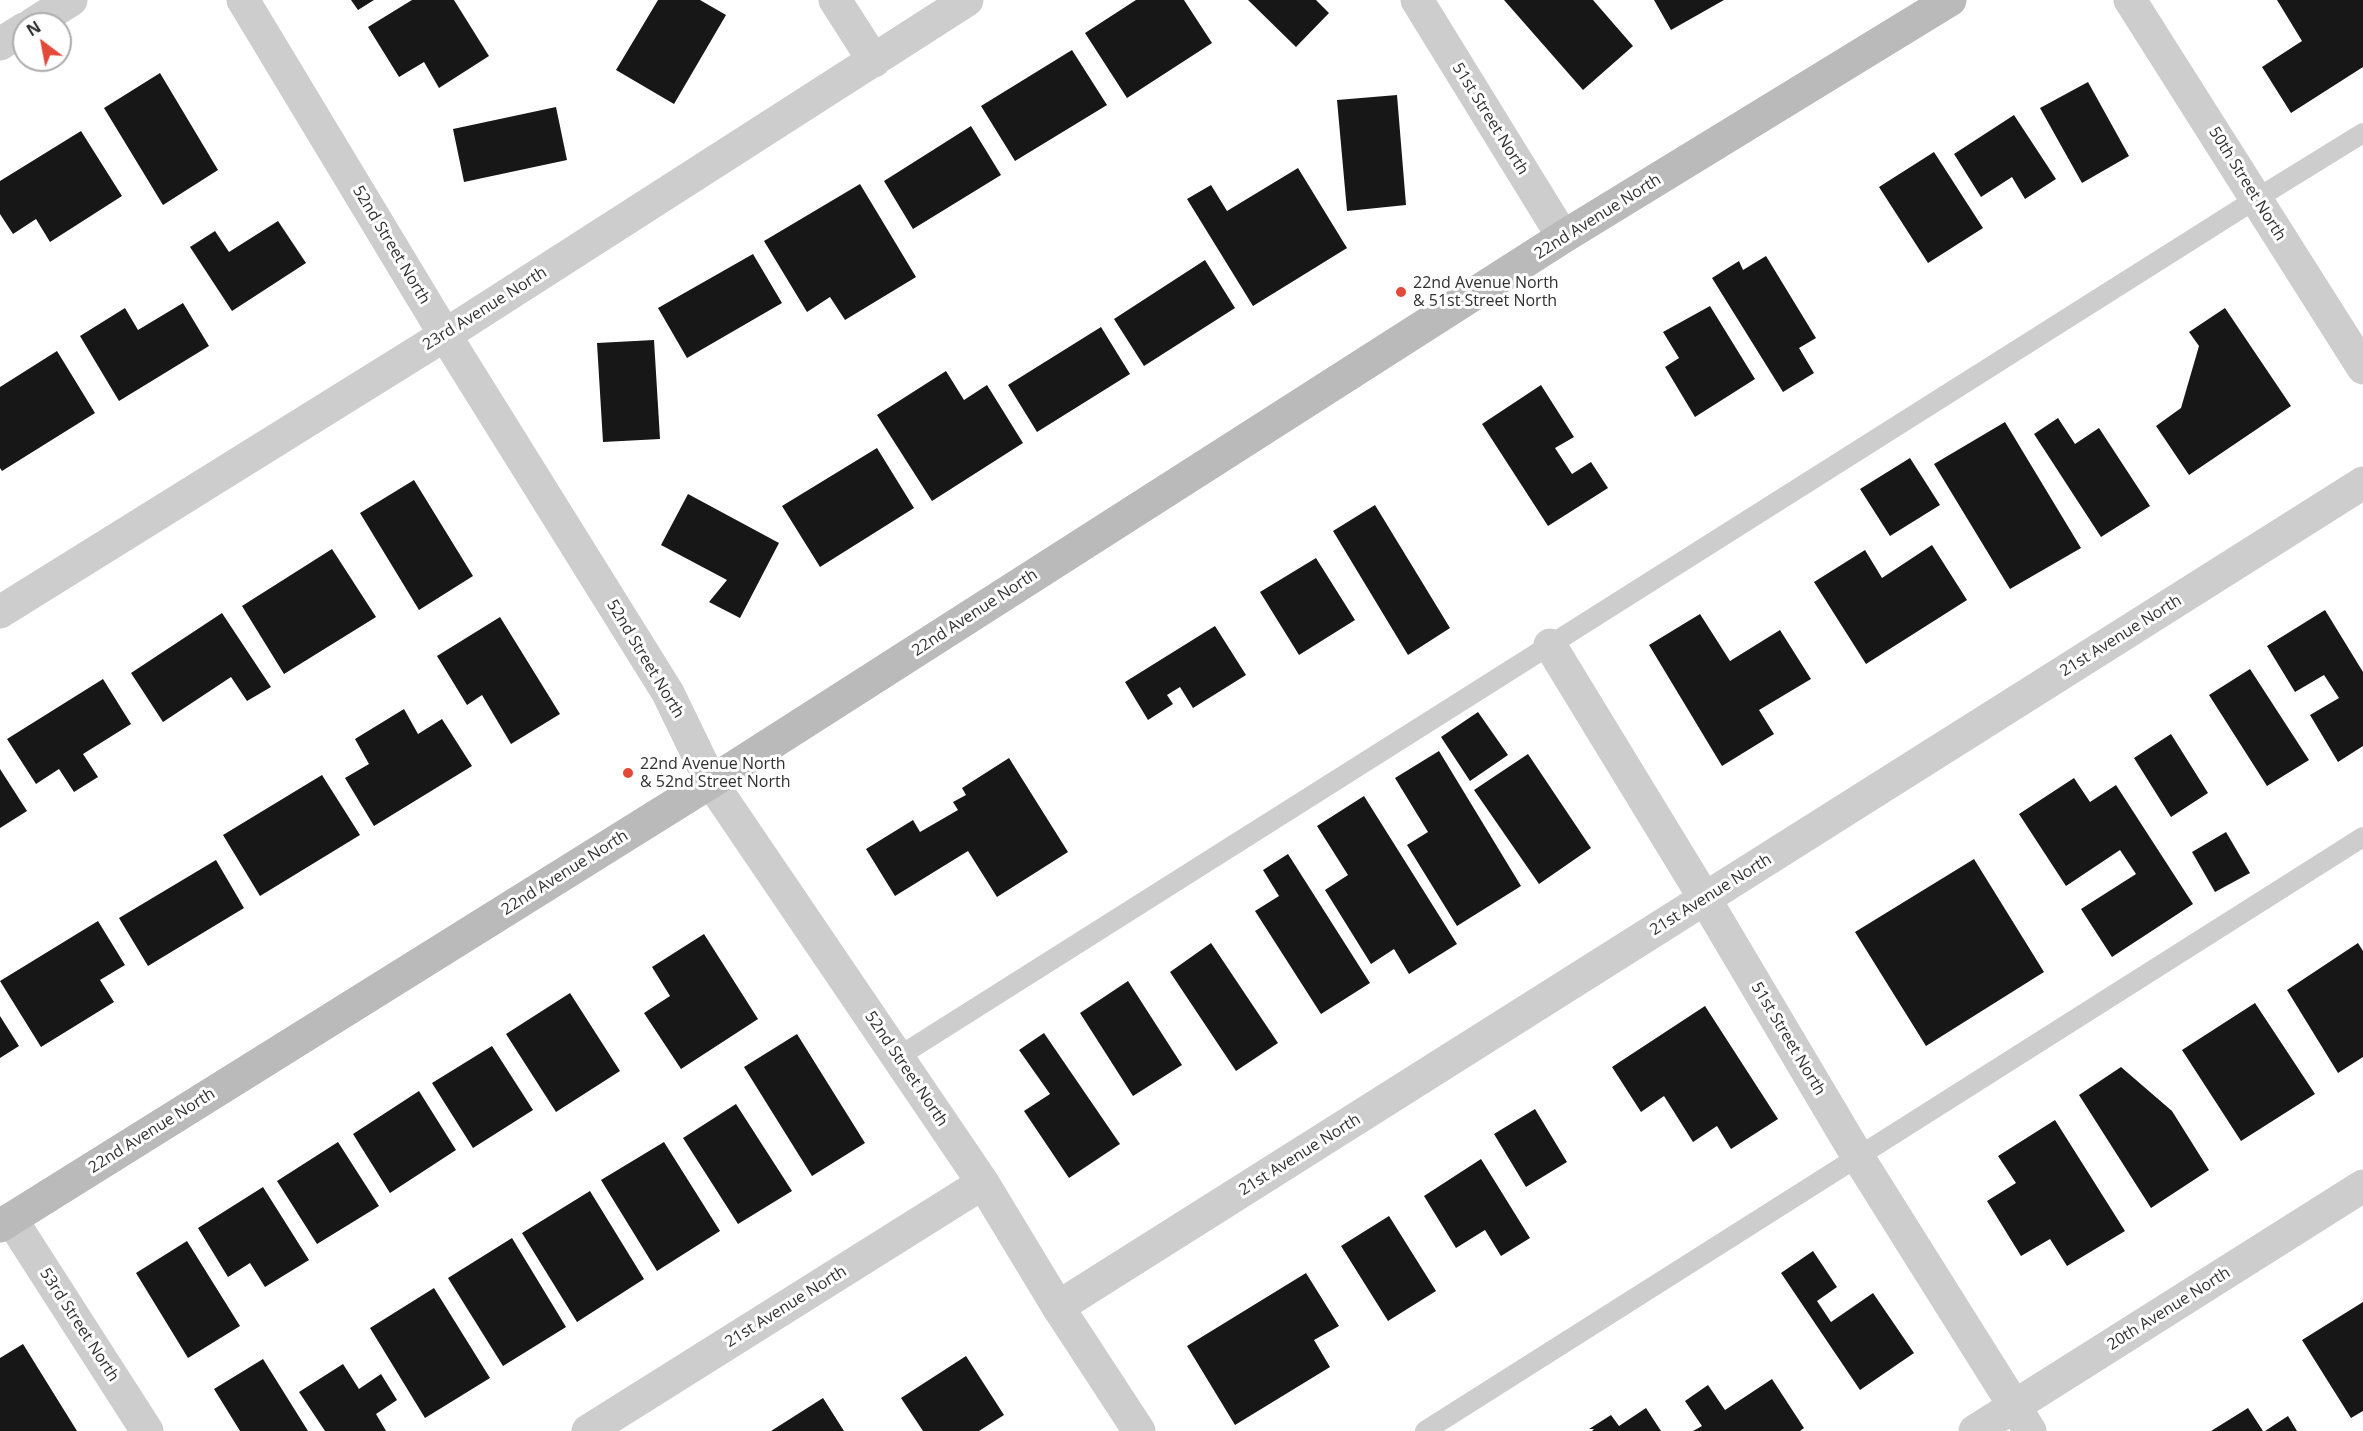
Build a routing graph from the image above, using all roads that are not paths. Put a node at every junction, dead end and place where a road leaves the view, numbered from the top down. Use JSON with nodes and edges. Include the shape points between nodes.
{"nodes":[{"id":1,"x":71,"y":0,"type":"edge"},
{"id":2,"x":243,"y":0,"type":"edge"},
{"id":3,"x":835,"y":0,"type":"edge"},
{"id":4,"x":967,"y":0,"type":"edge"},
{"id":5,"x":1417,"y":0,"type":"edge"},
{"id":6,"x":1950,"y":0,"type":"edge"},
{"id":7,"x":2130,"y":0,"type":"edge"},
{"id":8,"x":52,"y":12,"type":"edge"},
{"id":9,"x":874,"y":61,"type":"junction"},
{"id":10,"x":2363,"y":133,"type":"edge"},
{"id":11,"x":2256,"y":199,"type":"junction"},
{"id":12,"x":1563,"y":237,"type":"junction"},
{"id":13,"x":446,"y":335,"type":"junction"},
{"id":14,"x":2363,"y":368,"type":"edge"},
{"id":15,"x":2363,"y":483,"type":"edge"},
{"id":16,"x":0,"y":612,"type":"edge"},
{"id":17,"x":1550,"y":645,"type":"junction"},
{"id":18,"x":711,"y":782,"type":"junction"},
{"id":19,"x":2363,"y":837,"type":"edge"},
{"id":20,"x":1705,"y":899,"type":"junction"},
{"id":21,"x":898,"y":1057,"type":"junction"},
{"id":22,"x":1858,"y":1157,"type":"junction"},
{"id":23,"x":983,"y":1183,"type":"junction"},
{"id":24,"x":2363,"y":1186,"type":"edge"},
{"id":25,"x":6,"y":1222,"type":"edge"},
{"id":26,"x":1058,"y":1307,"type":"junction"},
{"id":27,"x":2022,"y":1419,"type":"edge"},
{"id":28,"x":147,"y":1431,"type":"edge"},
{"id":29,"x":588,"y":1431,"type":"edge"},
{"id":30,"x":1138,"y":1431,"type":"edge"},
{"id":31,"x":1425,"y":1431,"type":"edge"},
{"id":32,"x":1975,"y":1431,"type":"edge"}],
"edges":[{"from":1,"to":8,"type":"street"},
{"from":2,"to":13,"type":"street","name":"52nd Street North"},
{"from":3,"to":9,"type":"street"},
{"from":4,"to":9,"type":"street","name":"23rd Avenue North"},
{"from":5,"to":12,"type":"street","name":"51st Street North"},
{"from":6,"to":12,"type":"main road","name":"22nd Avenue North"},
{"from":7,"to":11,"type":"street","name":"50th Street North"},
{"from":9,"to":13,"type":"street","name":"23rd Avenue North"},
{"from":10,"to":11,"type":"lane"},
{"from":11,"to":14,"type":"street","name":"50th Street North"},
{"from":11,"to":17,"type":"lane"},
{"from":12,"to":18,"type":"main road","name":"22nd Avenue North"},
{"from":13,"to":16,"type":"street","name":"23rd Avenue North"},
{"from":13,"to":18,"type":"street","name":"52nd Street North","via":[[668,693]]},
{"from":15,"to":20,"type":"street","name":"21st Avenue North"},
{"from":17,"to":20,"type":"street","name":"51st Street North"},
{"from":17,"to":21,"type":"lane"},
{"from":18,"to":21,"type":"street","name":"52nd Street North"},
{"from":18,"to":25,"type":"main road","name":"22nd Avenue North"},
{"from":19,"to":22,"type":"lane"},
{"from":20,"to":22,"type":"street","name":"51st Street North"},
{"from":20,"to":26,"type":"street","name":"21st Avenue North"},
{"from":21,"to":23,"type":"street","name":"52nd Street North"},
{"from":22,"to":27,"type":"street","name":"51st Street North"},
{"from":22,"to":31,"type":"lane"},
{"from":23,"to":26,"type":"street","name":"52nd Street North"},
{"from":23,"to":29,"type":"street","name":"21st Avenue North"},
{"from":24,"to":27,"type":"street","name":"20th Avenue North"},
{"from":25,"to":28,"type":"street","name":"53rd Street North"},
{"from":26,"to":30,"type":"street","name":"52nd Street North"},
{"from":27,"to":32,"type":"street","name":"20th Avenue North"}]}
